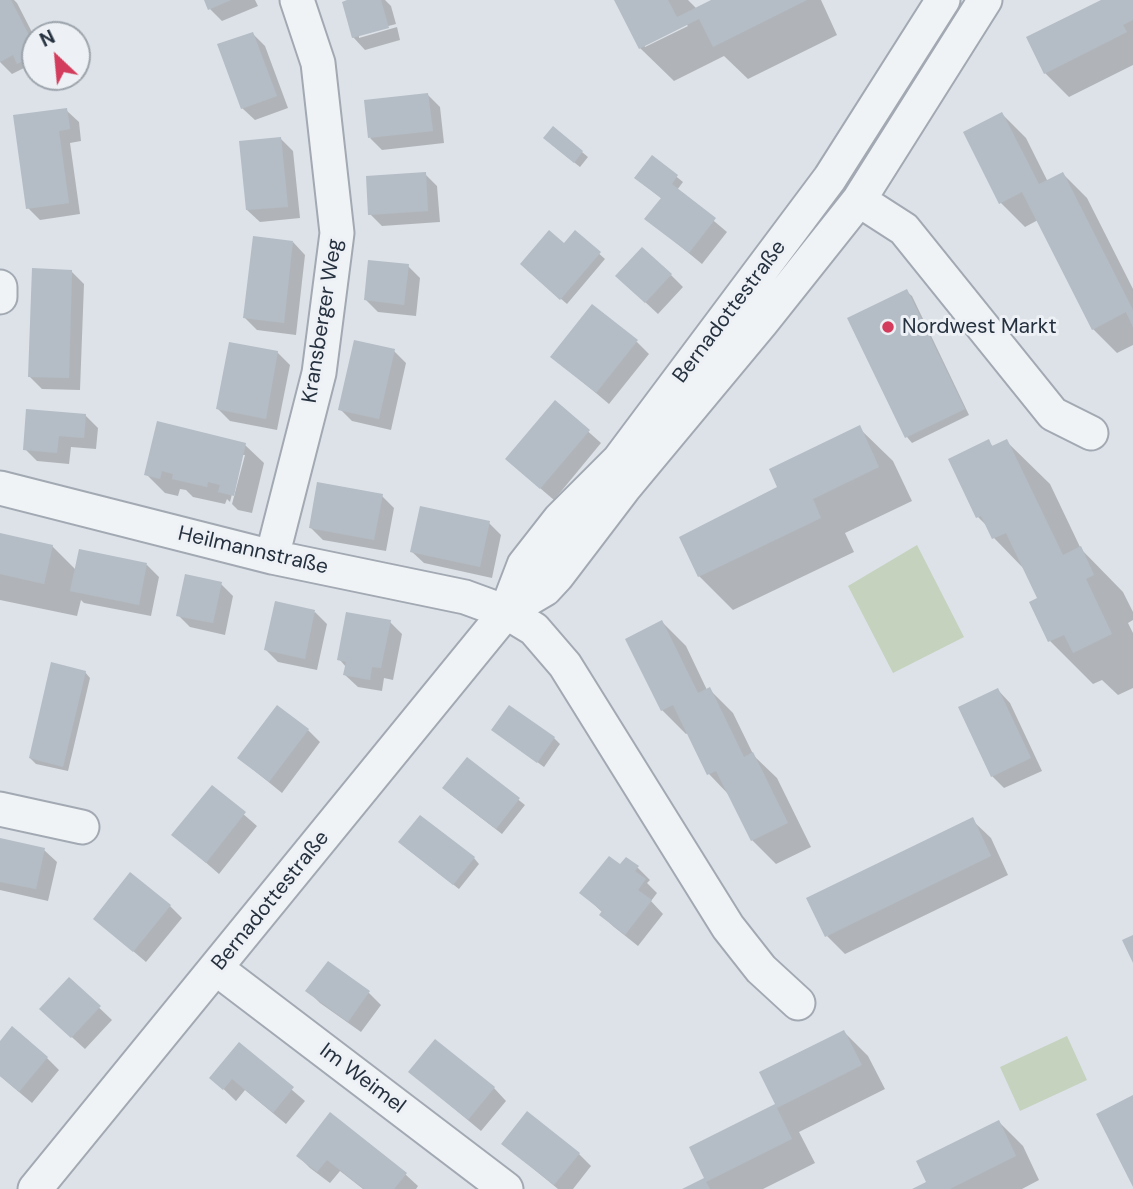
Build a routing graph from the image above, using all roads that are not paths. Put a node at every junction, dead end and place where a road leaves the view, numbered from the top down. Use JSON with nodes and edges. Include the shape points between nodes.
{"nodes":[{"id":1,"x":297,"y":0,"type":"edge"},
{"id":2,"x":943,"y":0,"type":"edge"},
{"id":3,"x":985,"y":0,"type":"edge"},
{"id":4,"x":859,"y":200,"type":"junction"},
{"id":5,"x":0,"y":286,"type":"edge"},
{"id":6,"x":0,"y":297,"type":"edge"},
{"id":7,"x":1091,"y":433,"type":"dead end"},
{"id":8,"x":0,"y":488,"type":"edge"},
{"id":9,"x":272,"y":557,"type":"junction"},
{"id":10,"x":506,"y":612,"type":"junction"},
{"id":11,"x":0,"y":808,"type":"edge"},
{"id":12,"x":82,"y":827,"type":"dead end"},
{"id":13,"x":217,"y":969,"type":"junction"},
{"id":14,"x":798,"y":1003,"type":"dead end"},
{"id":15,"x":35,"y":1189,"type":"edge"},
{"id":16,"x":506,"y":1189,"type":"edge"}],
"edges":[{"from":1,"to":9,"type":"street","name":"Kransberger Weg","via":[[318,63],[337,233],[319,373]]},
{"from":2,"to":10,"type":"street","name":"Bernadottestraße","via":[[822,188],[619,460],[560,519],[524,565]]},
{"from":3,"to":4,"type":"street","name":"Bernadottestraße"},
{"from":4,"to":7,"type":"street","via":[[904,229],[1054,414]]},
{"from":4,"to":10,"type":"street","name":"Bernadottestraße","via":[[557,576],[545,589]]},
{"from":5,"to":6,"type":"street"},
{"from":8,"to":9,"type":"street","name":"Heilmannstraße"},
{"from":9,"to":10,"type":"street","name":"Heilmannstraße","via":[[465,597]]},
{"from":10,"to":13,"type":"street","name":"Bernadottestraße"},
{"from":10,"to":14,"type":"street","via":[[534,629],[565,665],[728,927],[761,970]]},
{"from":11,"to":12,"type":"street"},
{"from":13,"to":15,"type":"street","name":"Bernadottestraße"},
{"from":13,"to":16,"type":"street","name":"Im Weimel"}]}
